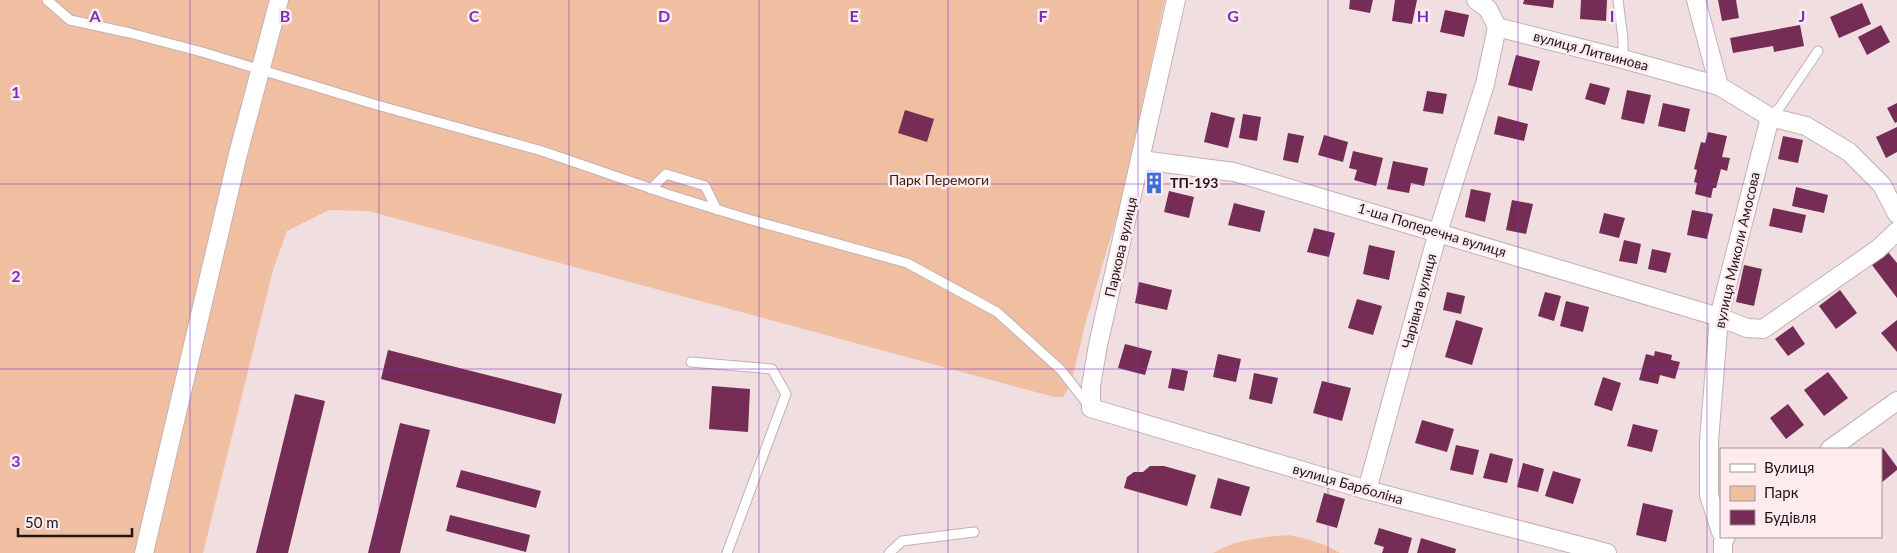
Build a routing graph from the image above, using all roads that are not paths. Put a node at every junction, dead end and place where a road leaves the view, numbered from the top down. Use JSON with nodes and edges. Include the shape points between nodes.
{"nodes":[{"id":1,"x":46,"y":0,"type":"edge"},
{"id":2,"x":279,"y":0,"type":"edge"},
{"id":3,"x":1176,"y":0,"type":"edge"},
{"id":4,"x":1476,"y":0,"type":"edge"},
{"id":5,"x":1618,"y":0,"type":"edge"},
{"id":6,"x":1696,"y":0,"type":"edge"},
{"id":7,"x":1497,"y":27,"type":"junction"},
{"id":8,"x":1818,"y":51,"type":"dead end"},
{"id":9,"x":1623,"y":59,"type":"junction"},
{"id":10,"x":260,"y":70,"type":"junction"},
{"id":11,"x":1719,"y":86,"type":"junction"},
{"id":12,"x":1770,"y":118,"type":"junction"},
{"id":13,"x":1141,"y":160,"type":"junction"},
{"id":14,"x":651,"y":189,"type":"junction"},
{"id":15,"x":717,"y":210,"type":"junction"},
{"id":16,"x":1897,"y":214,"type":"edge"},
{"id":17,"x":1897,"y":231,"type":"edge"},
{"id":18,"x":1438,"y":232,"type":"junction"},
{"id":19,"x":1719,"y":317,"type":"junction"},
{"id":20,"x":691,"y":362,"type":"dead end"},
{"id":21,"x":1897,"y":401,"type":"edge"},
{"id":22,"x":1091,"y":408,"type":"junction"},
{"id":23,"x":1831,"y":448,"type":"edge"},
{"id":24,"x":1367,"y":490,"type":"junction"},
{"id":25,"x":1720,"y":530,"type":"edge"},
{"id":26,"x":974,"y":532,"type":"dead end"},
{"id":27,"x":144,"y":553,"type":"edge"},
{"id":28,"x":727,"y":553,"type":"edge"},
{"id":29,"x":889,"y":553,"type":"edge"},
{"id":30,"x":1607,"y":553,"type":"edge"}],
"edges":[{"from":1,"to":10,"type":"lane","via":[[70,20],[130,33]]},
{"from":2,"to":10,"type":"street"},
{"from":3,"to":13,"type":"street","name":"Паркова вулиця"},
{"from":4,"to":7,"type":"street","via":[[1488,8]]},
{"from":5,"to":9,"type":"lane","via":[[1624,38]]},
{"from":6,"to":11,"type":"street"},
{"from":7,"to":9,"type":"street","name":"вулиця Литвинова"},
{"from":7,"to":18,"type":"street","name":"Чарівна вулиця","via":[[1485,84]]},
{"from":8,"to":12,"type":"lane"},
{"from":9,"to":11,"type":"street","name":"вулиця Литвинова"},
{"from":10,"to":14,"type":"lane","via":[[542,151]]},
{"from":10,"to":27,"type":"street"},
{"from":11,"to":12,"type":"street"},
{"from":12,"to":16,"type":"street","via":[[1806,126],[1849,152],[1882,185]]},
{"from":12,"to":19,"type":"street","name":"вулиця Миколи Амосова"},
{"from":13,"to":18,"type":"street","name":"1-ша Поперечна вулиця","via":[[1234,172]]},
{"from":13,"to":22,"type":"street","name":"Паркова вулиця","via":[[1098,345]]},
{"from":14,"to":15,"type":"lane"},
{"from":14,"to":15,"type":"lane","via":[[666,174],[705,186]]},
{"from":15,"to":22,"type":"lane","via":[[907,263],[997,312],[1061,370]]},
{"from":17,"to":19,"type":"street","name":"1-ша Поперечна вулиця","via":[[1878,249],[1763,329],[1747,328]]},
{"from":18,"to":19,"type":"street","name":"1-ша Поперечна вулиця"},
{"from":18,"to":24,"type":"street","name":"Чарівна вулиця"},
{"from":19,"to":25,"type":"street","name":"вулиця Миколи Амосова","via":[[1709,441],[1709,495]]},
{"from":20,"to":28,"type":"lane","via":[[772,369],[786,394]]},
{"from":21,"to":23,"type":"street"},
{"from":22,"to":24,"type":"street","name":"вулиця Барболіна"},
{"from":24,"to":30,"type":"street","name":"вулиця Барболіна"},
{"from":26,"to":29,"type":"lane","via":[[902,541]]}]}
